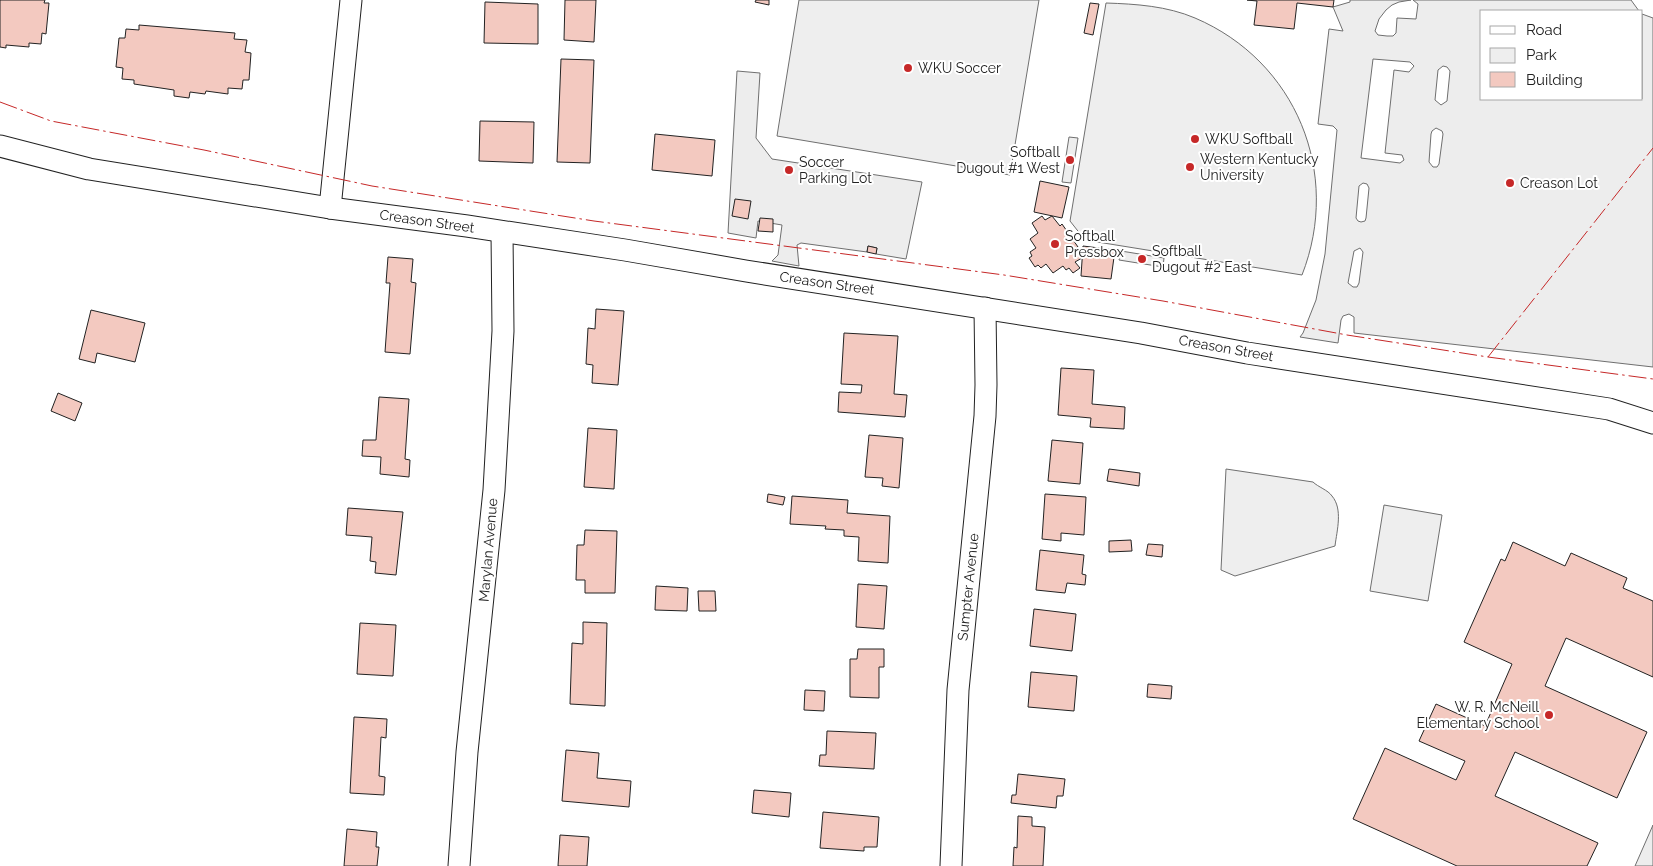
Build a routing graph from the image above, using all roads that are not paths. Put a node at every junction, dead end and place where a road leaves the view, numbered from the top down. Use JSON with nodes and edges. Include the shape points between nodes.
{"nodes":[{"id":1,"x":351,"y":0,"type":"edge"},
{"id":2,"x":0,"y":146,"type":"edge"},
{"id":3,"x":330,"y":208,"type":"junction"},
{"id":4,"x":502,"y":232,"type":"junction"},
{"id":5,"x":984,"y":308,"type":"junction"},
{"id":6,"x":1653,"y":423,"type":"edge"},
{"id":7,"x":459,"y":866,"type":"edge"},
{"id":8,"x":951,"y":866,"type":"edge"}],
"edges":[{"from":1,"to":3,"type":"street"},
{"from":2,"to":3,"type":"street","name":"Creason Street","via":[[89,170]]},
{"from":3,"to":4,"type":"street","name":"Creason Street"},
{"from":4,"to":5,"type":"street","name":"Creason Street"},
{"from":4,"to":7,"type":"street","name":"Marylan Avenue","via":[[503,331],[494,490],[467,752]]},
{"from":5,"to":6,"type":"street","name":"Creason Street","via":[[1246,353],[1609,409]]},
{"from":5,"to":8,"type":"street","name":"Sumpter Avenue","via":[[985,416],[958,690]]}]}
